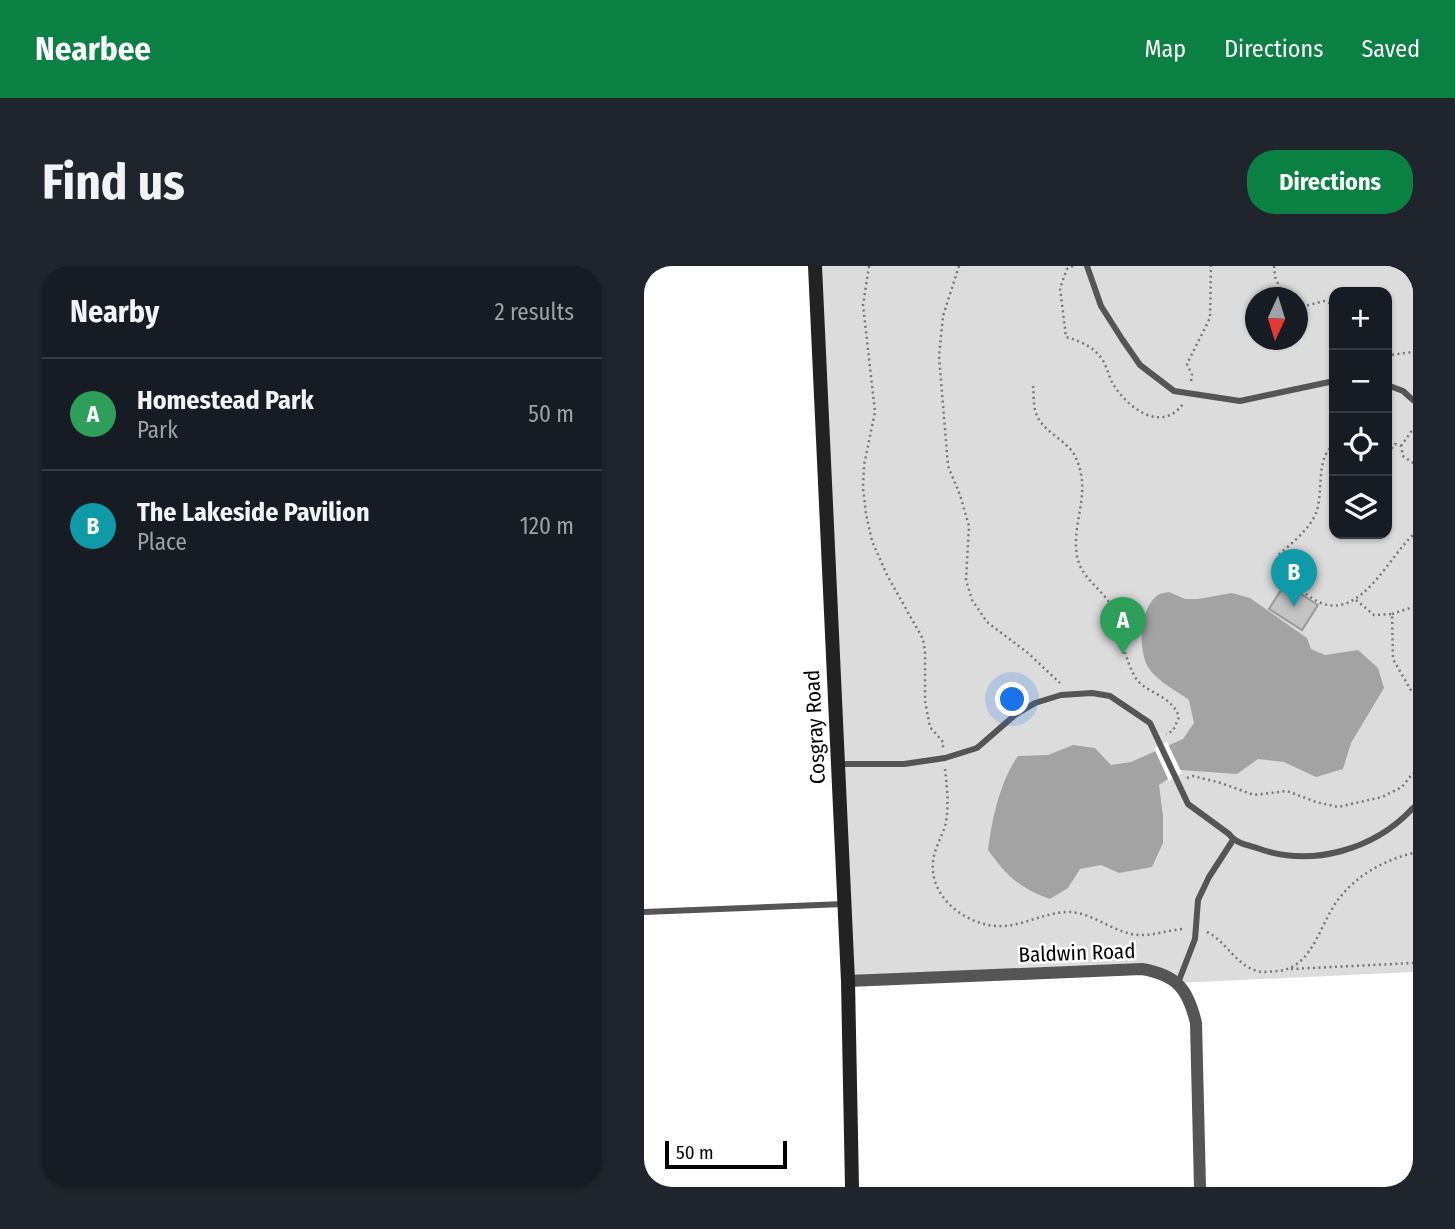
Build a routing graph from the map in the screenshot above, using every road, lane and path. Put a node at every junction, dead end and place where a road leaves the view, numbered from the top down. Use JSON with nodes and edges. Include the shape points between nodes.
{"nodes":[{"id":1,"x":815,"y":266,"type":"edge"},
{"id":2,"x":869,"y":266,"type":"edge"},
{"id":3,"x":959,"y":266,"type":"edge"},
{"id":4,"x":1073,"y":266,"type":"edge"},
{"id":5,"x":1087,"y":266,"type":"edge"},
{"id":6,"x":1274,"y":266,"type":"edge"},
{"id":7,"x":1280,"y":287,"type":"edge"},
{"id":8,"x":1063,"y":299,"type":"dead end"},
{"id":9,"x":1329,"y":303,"type":"edge"},
{"id":10,"x":1308,"y":305,"type":"edge"},
{"id":11,"x":1413,"y":352,"type":"edge"},
{"id":12,"x":1392,"y":355,"type":"edge"},
{"id":13,"x":1329,"y":382,"type":"edge"},
{"id":14,"x":1033,"y":386,"type":"dead end"},
{"id":15,"x":1392,"y":387,"type":"edge"},
{"id":16,"x":1413,"y":400,"type":"edge"},
{"id":17,"x":1413,"y":429,"type":"edge"},
{"id":18,"x":1401,"y":446,"type":"junction"},
{"id":19,"x":1329,"y":448,"type":"edge"},
{"id":20,"x":1392,"y":448,"type":"edge"},
{"id":21,"x":1413,"y":463,"type":"edge"},
{"id":22,"x":1413,"y":536,"type":"edge"},
{"id":23,"x":1355,"y":600,"type":"junction"},
{"id":24,"x":1413,"y":607,"type":"edge"},
{"id":25,"x":1392,"y":614,"type":"junction"},
{"id":26,"x":1073,"y":694,"type":"junction"},
{"id":27,"x":1413,"y":694,"type":"edge"},
{"id":28,"x":1158,"y":740,"type":"junction"},
{"id":29,"x":944,"y":758,"type":"junction"},
{"id":30,"x":838,"y":764,"type":"junction"},
{"id":31,"x":1413,"y":773,"type":"edge"},
{"id":32,"x":1177,"y":780,"type":"junction"},
{"id":33,"x":1413,"y":808,"type":"edge"},
{"id":34,"x":1233,"y":840,"type":"junction"},
{"id":35,"x":1413,"y":853,"type":"edge"},
{"id":36,"x":844,"y":904,"type":"junction"},
{"id":37,"x":644,"y":912,"type":"edge"},
{"id":38,"x":1195,"y":928,"type":"junction"},
{"id":39,"x":1413,"y":963,"type":"edge"},
{"id":40,"x":1286,"y":970,"type":"junction"},
{"id":41,"x":848,"y":981,"type":"junction"},
{"id":42,"x":1178,"y":983,"type":"junction"},
{"id":43,"x":852,"y":1187,"type":"edge"},
{"id":44,"x":1200,"y":1187,"type":"edge"}],
"edges":[{"from":1,"to":30,"type":"main road","name":"Cosgray Road"},
{"from":2,"to":29,"type":"path","via":[[863,305],[875,412],[864,465],[866,514],[887,575],[923,639],[925,701],[930,727],[943,742]]},
{"from":3,"to":26,"type":"path","via":[[943,316],[939,356],[948,466],[969,526],[966,580],[986,622]]},
{"from":4,"to":8,"type":"path","via":[[1067,269],[1060,288]]},
{"from":5,"to":13,"type":"lane","via":[[1101,306],[1140,365],[1174,391],[1240,401]]},
{"from":6,"to":7,"type":"path"},
{"from":9,"to":10,"type":"path"},
{"from":11,"to":12,"type":"path"},
{"from":14,"to":28,"type":"path","via":[[1036,413],[1075,456],[1083,484],[1077,554],[1081,570],[1109,602],[1136,680],[1176,706],[1179,717],[1173,731]]},
{"from":15,"to":16,"type":"lane"},
{"from":17,"to":18,"type":"path"},
{"from":18,"to":20,"type":"path"},
{"from":18,"to":21,"type":"path"},
{"from":19,"to":23,"type":"path","via":[[1321,467],[1315,517],[1278,555],[1278,569],[1322,603],[1341,606]]},
{"from":22,"to":23,"type":"path"},
{"from":23,"to":25,"type":"path","via":[[1374,614]]},
{"from":24,"to":25,"type":"path"},
{"from":25,"to":27,"type":"path","via":[[1393,659]]},
{"from":26,"to":28,"type":"lane","via":[[1110,696],[1150,723]]},
{"from":26,"to":29,"type":"lane","via":[[1035,703],[977,748]]},
{"from":28,"to":32,"type":"lane"},
{"from":29,"to":30,"type":"lane","via":[[904,765]]},
{"from":29,"to":38,"type":"path","via":[[946,823],[932,864],[946,901],[961,914],[984,925],[1004,926],[1066,912],[1147,935]]},
{"from":30,"to":36,"type":"main road","name":"Cosgray Road"},
{"from":31,"to":32,"type":"path","via":[[1402,787],[1381,797],[1338,807],[1287,790],[1254,795],[1193,776]]},
{"from":32,"to":34,"type":"lane","via":[[1188,804]]},
{"from":33,"to":34,"type":"lane","via":[[1400,822],[1360,847],[1311,858],[1270,853]]},
{"from":34,"to":38,"type":"lane","via":[[1198,900]]},
{"from":35,"to":40,"type":"path","via":[[1361,875],[1349,886],[1301,963]]},
{"from":36,"to":37,"type":"lane"},
{"from":36,"to":41,"type":"main road","name":"Cosgray Road"},
{"from":38,"to":40,"type":"path","via":[[1210,933],[1257,971]]},
{"from":38,"to":42,"type":"lane"},
{"from":39,"to":40,"type":"path"},
{"from":41,"to":42,"type":"street","name":"Baldwin Road","via":[[1142,969],[1161,972]]},
{"from":41,"to":43,"type":"main road","name":"Cosgray Road"},
{"from":42,"to":44,"type":"street","via":[[1191,1001],[1196,1023]]}]}
